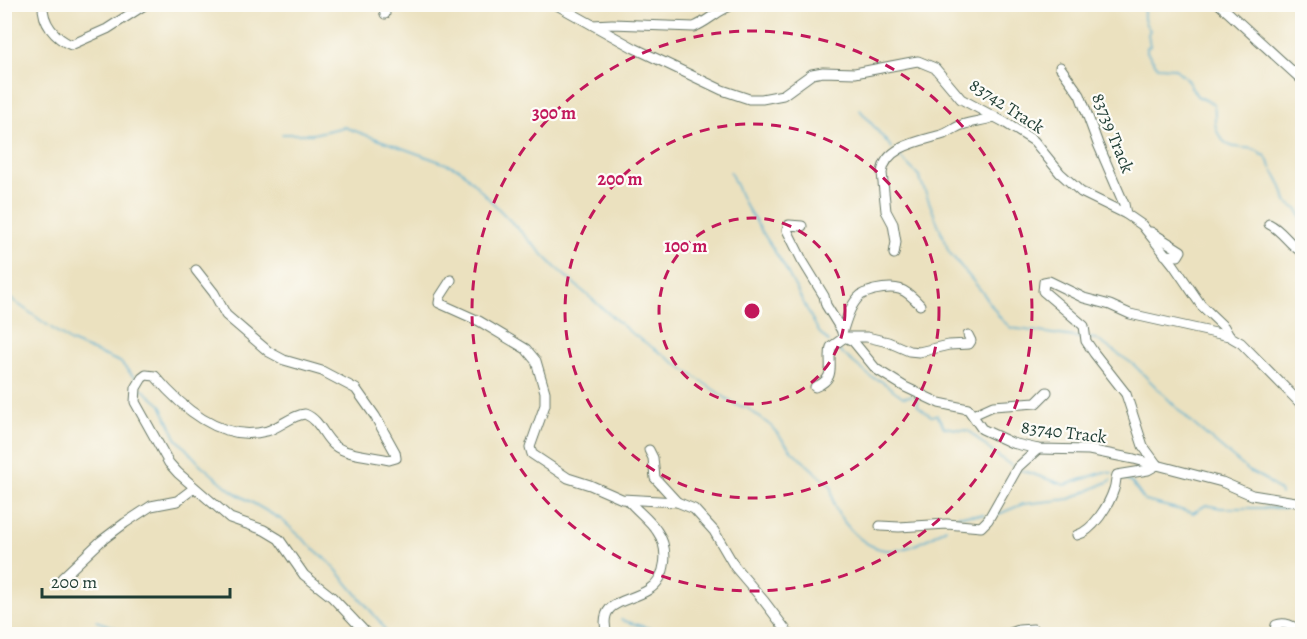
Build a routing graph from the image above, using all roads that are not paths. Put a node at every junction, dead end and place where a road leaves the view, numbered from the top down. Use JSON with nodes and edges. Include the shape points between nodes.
{"nodes":[{"id":1,"x":43,"y":4,"type":"edge"},
{"id":2,"x":146,"y":4,"type":"edge"},
{"id":3,"x":555,"y":4,"type":"edge"},
{"id":4,"x":736,"y":4,"type":"edge"},
{"id":5,"x":1219,"y":4,"type":"edge"},
{"id":6,"x":593,"y":25,"type":"junction"},
{"id":7,"x":1060,"y":67,"type":"dead end"},
{"id":8,"x":1302,"y":80,"type":"edge"},
{"id":9,"x":994,"y":117,"type":"junction"},
{"id":10,"x":1126,"y":214,"type":"junction"},
{"id":11,"x":1269,"y":224,"type":"dead end"},
{"id":12,"x":802,"y":226,"type":"dead end"},
{"id":13,"x":1146,"y":230,"type":"junction"},
{"id":14,"x":1302,"y":252,"type":"edge"},
{"id":15,"x":894,"y":254,"type":"dead end"},
{"id":16,"x":1165,"y":255,"type":"junction"},
{"id":17,"x":196,"y":270,"type":"dead end"},
{"id":18,"x":451,"y":280,"type":"dead end"},
{"id":19,"x":920,"y":305,"type":"dead end"},
{"id":20,"x":968,"y":335,"type":"dead end"},
{"id":21,"x":842,"y":336,"type":"junction"},
{"id":22,"x":1229,"y":336,"type":"junction"},
{"id":23,"x":816,"y":387,"type":"dead end"},
{"id":24,"x":1047,"y":392,"type":"dead end"},
{"id":25,"x":1302,"y":405,"type":"edge"},
{"id":26,"x":973,"y":415,"type":"junction"},
{"id":27,"x":1038,"y":449,"type":"junction"},
{"id":28,"x":649,"y":450,"type":"dead end"},
{"id":29,"x":1157,"y":465,"type":"junction"},
{"id":30,"x":194,"y":488,"type":"junction"},
{"id":31,"x":628,"y":500,"type":"junction"},
{"id":32,"x":677,"y":502,"type":"junction"},
{"id":33,"x":1302,"y":503,"type":"edge"},
{"id":34,"x":880,"y":526,"type":"dead end"},
{"id":35,"x":1077,"y":535,"type":"dead end"},
{"id":36,"x":62,"y":578,"type":"dead end"},
{"id":37,"x":1033,"y":629,"type":"dead end"},
{"id":38,"x":1302,"y":632,"type":"edge"},
{"id":39,"x":367,"y":634,"type":"edge"},
{"id":40,"x":607,"y":634,"type":"edge"},
{"id":41,"x":789,"y":634,"type":"edge"},
{"id":42,"x":1008,"y":634,"type":"edge"},
{"id":43,"x":1274,"y":634,"type":"edge"}],
"edges":[{"from":1,"to":2,"type":"street","via":[[48,27],[71,45],[107,29]]},
{"from":3,"to":6,"type":"street","name":"83742 Track"},
{"from":4,"to":6,"type":"street","via":[[694,27]]},
{"from":5,"to":8,"type":"street"},
{"from":6,"to":9,"type":"street","name":"83742 Track","via":[[722,90],[749,99],[783,95],[812,74],[855,73],[918,61],[935,68],[961,99]]},
{"from":7,"to":10,"type":"street","name":"83739 Track","via":[[1080,95]]},
{"from":9,"to":10,"type":"street","name":"83742 Track","via":[[1034,141],[1081,192]]},
{"from":9,"to":15,"type":"street","via":[[917,140],[886,161],[882,173],[886,211],[896,242]]},
{"from":10,"to":13,"type":"street","name":"83742 Track"},
{"from":11,"to":14,"type":"street"},
{"from":12,"to":21,"type":"street","name":"83740 Track","via":[[789,225],[787,230]]},
{"from":13,"to":16,"type":"street","name":"83742 Track"},
{"from":13,"to":16,"type":"street","via":[[1181,251],[1178,256]]},
{"from":16,"to":22,"type":"street","name":"83742 Track"},
{"from":17,"to":30,"type":"street","via":[[225,315],[269,352],[322,371],[356,389],[396,455],[389,460],[338,448],[318,423],[305,414],[265,432],[228,430],[199,417],[155,376],[146,375],[136,388],[135,402],[169,463]]},
{"from":18,"to":31,"type":"street","via":[[439,303],[473,317],[526,350],[539,367],[545,405],[530,447],[532,454],[568,478]]},
{"from":19,"to":21,"type":"street","via":[[898,288],[863,293],[848,314]]},
{"from":20,"to":21,"type":"street","via":[[969,344],[919,352],[867,337]]},
{"from":21,"to":23,"type":"street","via":[[831,347],[829,376]]},
{"from":21,"to":26,"type":"street","name":"83740 Track","via":[[853,341],[871,365],[898,382],[932,401],[963,407]]},
{"from":22,"to":25,"type":"street","name":"83742 Track","via":[[1241,343]]},
{"from":22,"to":29,"type":"street","via":[[1130,314],[1049,281],[1042,285],[1043,291],[1084,327],[1086,341],[1126,394],[1143,446]]},
{"from":24,"to":26,"type":"street","via":[[1036,403],[993,406]]},
{"from":26,"to":27,"type":"street","name":"83740 Track","via":[[988,433]]},
{"from":27,"to":29,"type":"street","name":"83740 Track","via":[[1089,450]]},
{"from":27,"to":34,"type":"street","via":[[1018,466],[981,527]]},
{"from":28,"to":32,"type":"street","via":[[654,478]]},
{"from":29,"to":33,"type":"street","name":"83740 Track","via":[[1222,482],[1252,495]]},
{"from":29,"to":35,"type":"street","via":[[1117,475],[1113,492],[1099,517],[1089,530]]},
{"from":30,"to":36,"type":"street","via":[[177,501],[151,506],[101,541]]},
{"from":30,"to":39,"type":"street","via":[[236,521],[279,538],[304,575],[332,597]]},
{"from":31,"to":32,"type":"street"},
{"from":31,"to":40,"type":"street","via":[[658,531],[665,561],[650,589],[612,606],[604,623]]},
{"from":32,"to":41,"type":"street","via":[[689,506],[705,520],[741,575]]},
{"from":37,"to":42,"type":"street"},
{"from":38,"to":43,"type":"street","via":[[1281,623],[1276,625]]}]}
